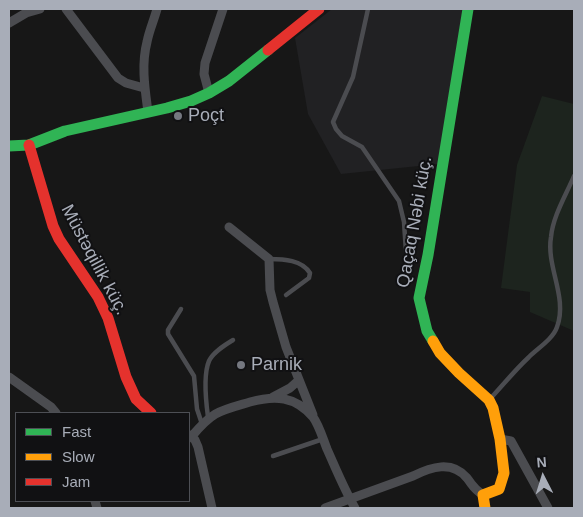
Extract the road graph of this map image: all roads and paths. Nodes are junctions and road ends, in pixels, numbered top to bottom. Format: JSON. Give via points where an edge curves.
{"nodes":[{"id":1,"x":40,"y":9,"type":"edge"},
{"id":2,"x":66,"y":9,"type":"edge"},
{"id":3,"x":157,"y":9,"type":"edge"},
{"id":4,"x":223,"y":9,"type":"edge"},
{"id":5,"x":368,"y":9,"type":"edge"},
{"id":6,"x":468,"y":9,"type":"edge"},
{"id":7,"x":317,"y":10,"type":"edge"},
{"id":8,"x":9,"y":23,"type":"edge"},
{"id":9,"x":144,"y":88,"type":"junction"},
{"id":10,"x":209,"y":93,"type":"junction"},
{"id":11,"x":148,"y":112,"type":"junction"},
{"id":12,"x":29,"y":145,"type":"junction"},
{"id":13,"x":9,"y":146,"type":"edge"},
{"id":14,"x":574,"y":176,"type":"edge"},
{"id":15,"x":229,"y":227,"type":"dead end"},
{"id":16,"x":406,"y":252,"type":"dead end"},
{"id":17,"x":269,"y":259,"type":"junction"},
{"id":18,"x":286,"y":294,"type":"dead end"},
{"id":19,"x":181,"y":309,"type":"dead end"},
{"id":20,"x":233,"y":340,"type":"dead end"},
{"id":21,"x":9,"y":377,"type":"edge"},
{"id":22,"x":299,"y":380,"type":"junction"},
{"id":23,"x":272,"y":397,"type":"junction"},
{"id":24,"x":489,"y":400,"type":"junction"},
{"id":25,"x":55,"y":412,"type":"edge"},
{"id":26,"x":150,"y":412,"type":"edge"},
{"id":27,"x":208,"y":417,"type":"junction"},
{"id":28,"x":314,"y":418,"type":"junction"},
{"id":29,"x":202,"y":424,"type":"junction"},
{"id":30,"x":190,"y":435,"type":"edge"},
{"id":31,"x":323,"y":439,"type":"junction"},
{"id":32,"x":500,"y":439,"type":"junction"},
{"id":33,"x":273,"y":456,"type":"dead end"},
{"id":34,"x":484,"y":495,"type":"junction"},
{"id":35,"x":349,"y":499,"type":"junction"},
{"id":36,"x":212,"y":508,"type":"edge"},
{"id":37,"x":324,"y":508,"type":"edge"},
{"id":38,"x":355,"y":508,"type":"edge"},
{"id":39,"x":485,"y":508,"type":"edge"},
{"id":40,"x":548,"y":508,"type":"edge"}],
"edges":[{"from":1,"to":8,"type":"street"},
{"from":2,"to":9,"type":"street","via":[[118,78]]},
{"from":3,"to":9,"type":"street","via":[[146,44]]},
{"from":4,"to":10,"type":"street","via":[[205,63]]},
{"from":5,"to":16,"type":"lane","via":[[353,77],[333,122],[342,136],[362,147],[399,201]]},
{"from":6,"to":24,"type":"street","name":"Qaçaq Nəbi küç.","via":[[420,298],[428,331],[440,353]]},
{"from":7,"to":10,"type":"street","via":[[229,81]]},
{"from":9,"to":11,"type":"street"},
{"from":10,"to":11,"type":"street"},
{"from":11,"to":12,"type":"street","via":[[84,126]]},
{"from":12,"to":13,"type":"street"},
{"from":12,"to":26,"type":"street","name":"Müstəqillik küç.","via":[[53,226],[98,297],[108,318],[126,378],[136,398]]},
{"from":14,"to":24,"type":"lane","via":[[550,236],[560,304],[557,328]]},
{"from":15,"to":17,"type":"street"},
{"from":17,"to":18,"type":"lane","via":[[295,262],[310,273]]},
{"from":17,"to":22,"type":"street","via":[[273,302]]},
{"from":19,"to":29,"type":"lane","via":[[168,334],[194,376]]},
{"from":20,"to":27,"type":"lane","via":[[209,361]]},
{"from":21,"to":25,"type":"street"},
{"from":22,"to":23,"type":"street"},
{"from":22,"to":28,"type":"street"},
{"from":23,"to":27,"type":"street"},
{"from":23,"to":28,"type":"street","via":[[301,406]]},
{"from":24,"to":32,"type":"street","name":"Qaçaq Nəbi küç."},
{"from":27,"to":29,"type":"street"},
{"from":28,"to":31,"type":"street"},
{"from":29,"to":30,"type":"street"},
{"from":30,"to":36,"type":"street","via":[[198,447]]},
{"from":31,"to":33,"type":"lane"},
{"from":31,"to":35,"type":"street"},
{"from":32,"to":34,"type":"street","name":"Qaçaq Nəbi küç.","via":[[502,482],[499,489]]},
{"from":32,"to":40,"type":"street","via":[[511,441]]},
{"from":34,"to":35,"type":"street","via":[[455,468],[440,466]]},
{"from":34,"to":39,"type":"street"},
{"from":35,"to":37,"type":"street"},
{"from":35,"to":38,"type":"street"}]}
